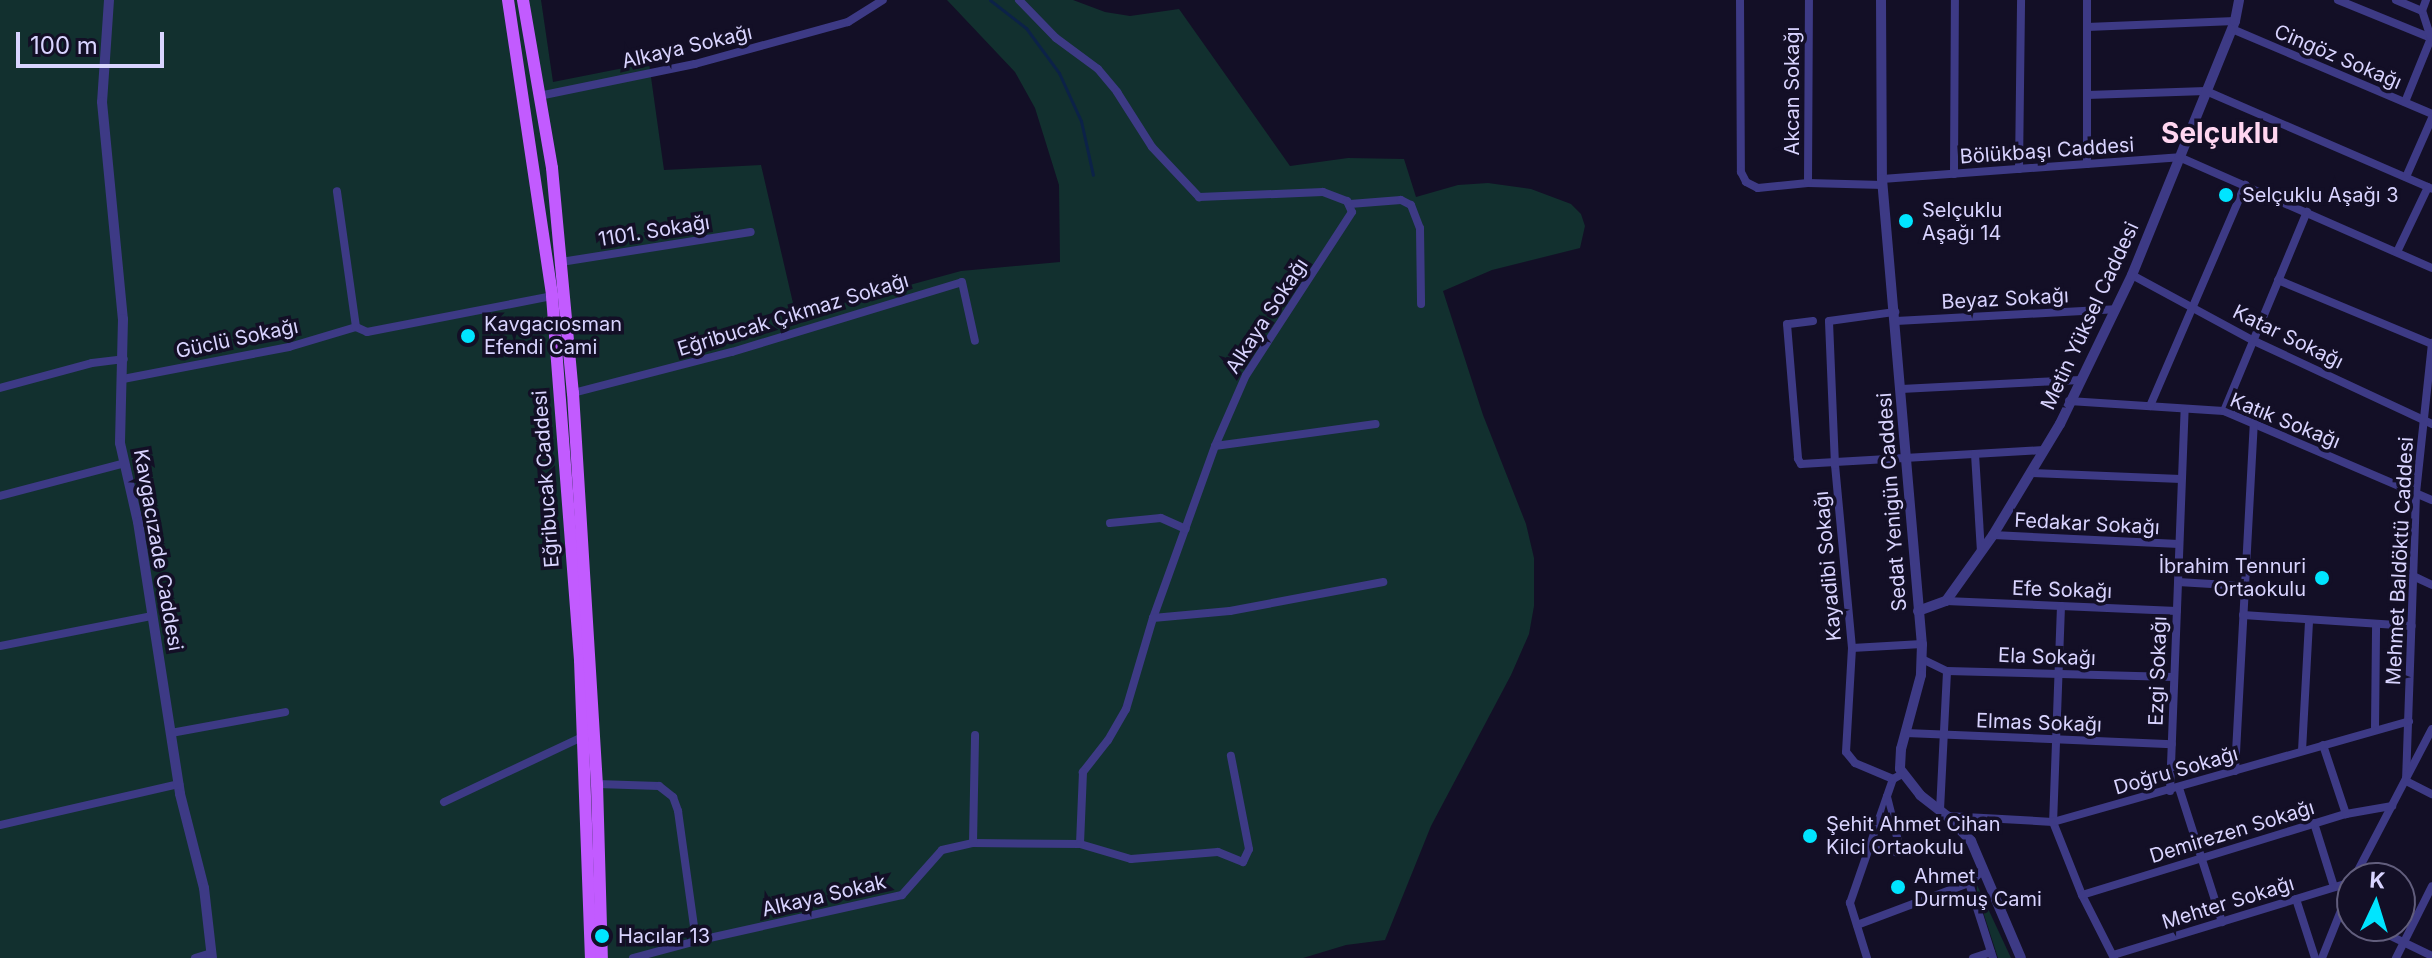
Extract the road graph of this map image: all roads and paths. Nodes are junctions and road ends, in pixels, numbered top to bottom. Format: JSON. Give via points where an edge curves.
{"nodes":[{"id":1,"x":109,"y":0,"type":"edge"},
{"id":2,"x":508,"y":0,"type":"edge"},
{"id":3,"x":523,"y":0,"type":"edge"},
{"id":4,"x":883,"y":0,"type":"edge"},
{"id":5,"x":1019,"y":0,"type":"edge"},
{"id":6,"x":1740,"y":0,"type":"edge"},
{"id":7,"x":1809,"y":0,"type":"edge"},
{"id":8,"x":1881,"y":0,"type":"edge"},
{"id":9,"x":1955,"y":0,"type":"edge"},
{"id":10,"x":2021,"y":0,"type":"edge"},
{"id":11,"x":2087,"y":0,"type":"edge"},
{"id":12,"x":2239,"y":0,"type":"edge"},
{"id":13,"x":2338,"y":0,"type":"edge"},
{"id":14,"x":2396,"y":0,"type":"edge"},
{"id":15,"x":2426,"y":0,"type":"edge"},
{"id":16,"x":2432,"y":10,"type":"edge"},
{"id":17,"x":2422,"y":11,"type":"junction"},
{"id":18,"x":2233,"y":25,"type":"junction"},
{"id":19,"x":2087,"y":27,"type":"junction"},
{"id":20,"x":2431,"y":38,"type":"edge"},
{"id":21,"x":2206,"y":91,"type":"junction"},
{"id":22,"x":2087,"y":95,"type":"junction"},
{"id":23,"x":539,"y":96,"type":"junction"},
{"id":24,"x":2405,"y":102,"type":"junction"},
{"id":25,"x":2432,"y":116,"type":"edge"},
{"id":26,"x":2179,"y":157,"type":"junction"},
{"id":27,"x":2087,"y":164,"type":"junction"},
{"id":28,"x":2019,"y":169,"type":"junction"},
{"id":29,"x":1954,"y":174,"type":"junction"},
{"id":30,"x":2406,"y":177,"type":"junction"},
{"id":31,"x":1882,"y":182,"type":"junction"},
{"id":32,"x":1808,"y":183,"type":"junction"},
{"id":33,"x":2245,"y":185,"type":"junction"},
{"id":34,"x":2430,"y":188,"type":"edge"},
{"id":35,"x":337,"y":191,"type":"dead end"},
{"id":36,"x":1350,"y":204,"type":"junction"},
{"id":37,"x":2307,"y":212,"type":"junction"},
{"id":38,"x":751,"y":232,"type":"dead end"},
{"id":39,"x":2397,"y":252,"type":"junction"},
{"id":40,"x":561,"y":262,"type":"junction"},
{"id":41,"x":2432,"y":268,"type":"edge"},
{"id":42,"x":2132,"y":275,"type":"junction"},
{"id":43,"x":2278,"y":280,"type":"junction"},
{"id":44,"x":552,"y":296,"type":"junction"},
{"id":45,"x":1421,"y":304,"type":"dead end"},
{"id":46,"x":2195,"y":306,"type":"junction"},
{"id":47,"x":2115,"y":309,"type":"junction"},
{"id":48,"x":1895,"y":316,"type":"junction"},
{"id":49,"x":1813,"y":321,"type":"dead end"},
{"id":50,"x":1829,"y":321,"type":"joint"},
{"id":51,"x":356,"y":327,"type":"junction"},
{"id":52,"x":2252,"y":340,"type":"junction"},
{"id":53,"x":975,"y":341,"type":"dead end"},
{"id":54,"x":2432,"y":344,"type":"edge"},
{"id":55,"x":2431,"y":356,"type":"edge"},
{"id":56,"x":124,"y":359,"type":"junction"},
{"id":57,"x":123,"y":379,"type":"junction"},
{"id":58,"x":2081,"y":380,"type":"junction"},
{"id":59,"x":0,"y":388,"type":"edge"},
{"id":60,"x":1901,"y":389,"type":"junction"},
{"id":61,"x":573,"y":393,"type":"junction"},
{"id":62,"x":2069,"y":401,"type":"junction"},
{"id":63,"x":2150,"y":406,"type":"junction"},
{"id":64,"x":2185,"y":409,"type":"junction"},
{"id":65,"x":2224,"y":411,"type":"junction"},
{"id":66,"x":2423,"y":419,"type":"junction"},
{"id":67,"x":1375,"y":424,"type":"dead end"},
{"id":68,"x":2254,"y":424,"type":"junction"},
{"id":69,"x":2432,"y":424,"type":"edge"},
{"id":70,"x":1215,"y":446,"type":"junction"},
{"id":71,"x":2044,"y":450,"type":"junction"},
{"id":72,"x":1975,"y":454,"type":"junction"},
{"id":73,"x":1905,"y":458,"type":"junction"},
{"id":74,"x":125,"y":463,"type":"junction"},
{"id":75,"x":1835,"y":465,"type":"junction"},
{"id":76,"x":2030,"y":473,"type":"junction"},
{"id":77,"x":2181,"y":479,"type":"junction"},
{"id":78,"x":2416,"y":493,"type":"junction"},
{"id":79,"x":0,"y":496,"type":"edge"},
{"id":80,"x":2432,"y":500,"type":"edge"},
{"id":81,"x":1110,"y":523,"type":"dead end"},
{"id":82,"x":1186,"y":529,"type":"junction"},
{"id":83,"x":1993,"y":535,"type":"junction"},
{"id":84,"x":2179,"y":544,"type":"junction"},
{"id":85,"x":1981,"y":551,"type":"junction"},
{"id":86,"x":2413,"y":576,"type":"junction"},
{"id":87,"x":1383,"y":582,"type":"dead end"},
{"id":88,"x":2178,"y":582,"type":"junction"},
{"id":89,"x":2432,"y":585,"type":"edge"},
{"id":90,"x":2245,"y":586,"type":"junction"},
{"id":91,"x":1946,"y":601,"type":"junction"},
{"id":92,"x":2061,"y":606,"type":"junction"},
{"id":93,"x":1918,"y":611,"type":"junction"},
{"id":94,"x":2177,"y":611,"type":"junction"},
{"id":95,"x":2243,"y":615,"type":"junction"},
{"id":96,"x":151,"y":616,"type":"junction"},
{"id":97,"x":1153,"y":618,"type":"junction"},
{"id":98,"x":2309,"y":620,"type":"junction"},
{"id":99,"x":2376,"y":624,"type":"junction"},
{"id":100,"x":2412,"y":626,"type":"junction"},
{"id":101,"x":1922,"y":644,"type":"junction"},
{"id":102,"x":0,"y":646,"type":"edge"},
{"id":103,"x":1852,"y":648,"type":"junction"},
{"id":104,"x":1922,"y":659,"type":"junction"},
{"id":105,"x":1947,"y":671,"type":"junction"},
{"id":106,"x":2059,"y":674,"type":"junction"},
{"id":107,"x":2174,"y":677,"type":"junction"},
{"id":108,"x":285,"y":712,"type":"dead end"},
{"id":109,"x":2409,"y":721,"type":"junction"},
{"id":110,"x":2375,"y":728,"type":"junction"},
{"id":111,"x":2432,"y":729,"type":"edge"},
{"id":112,"x":171,"y":733,"type":"junction"},
{"id":113,"x":1906,"y":733,"type":"junction"},
{"id":114,"x":975,"y":735,"type":"dead end"},
{"id":115,"x":1944,"y":735,"type":"junction"},
{"id":116,"x":584,"y":736,"type":"junction"},
{"id":117,"x":2056,"y":739,"type":"junction"},
{"id":118,"x":2172,"y":744,"type":"junction"},
{"id":119,"x":2323,"y":745,"type":"junction"},
{"id":120,"x":2302,"y":751,"type":"junction"},
{"id":121,"x":1231,"y":756,"type":"dead end"},
{"id":122,"x":2235,"y":771,"type":"junction"},
{"id":123,"x":1898,"y":777,"type":"junction"},
{"id":124,"x":2406,"y":781,"type":"junction"},
{"id":125,"x":179,"y":784,"type":"junction"},
{"id":126,"x":597,"y":784,"type":"junction"},
{"id":127,"x":2175,"y":790,"type":"junction"},
{"id":128,"x":2432,"y":794,"type":"edge"},
{"id":129,"x":1887,"y":797,"type":"junction"},
{"id":130,"x":444,"y":802,"type":"dead end"},
{"id":131,"x":2392,"y":806,"type":"junction"},
{"id":132,"x":1944,"y":813,"type":"junction"},
{"id":133,"x":2346,"y":814,"type":"junction"},
{"id":134,"x":2053,"y":822,"type":"junction"},
{"id":135,"x":2314,"y":823,"type":"junction"},
{"id":136,"x":0,"y":825,"type":"edge"},
{"id":137,"x":973,"y":843,"type":"junction"},
{"id":138,"x":1080,"y":844,"type":"junction"},
{"id":139,"x":1869,"y":849,"type":"junction"},
{"id":140,"x":2200,"y":859,"type":"junction"},
{"id":141,"x":2363,"y":862,"type":"edge"},
{"id":142,"x":1983,"y":870,"type":"junction"},
{"id":143,"x":1969,"y":883,"type":"junction"},
{"id":144,"x":2432,"y":886,"type":"edge"},
{"id":145,"x":2334,"y":887,"type":"joint"},
{"id":146,"x":2082,"y":895,"type":"junction"},
{"id":147,"x":2296,"y":899,"type":"junction"},
{"id":148,"x":2416,"y":918,"type":"edge"},
{"id":149,"x":2222,"y":922,"type":"junction"},
{"id":150,"x":2336,"y":924,"type":"edge"},
{"id":151,"x":1857,"y":925,"type":"junction"},
{"id":152,"x":696,"y":941,"type":"junction"},
{"id":153,"x":2404,"y":942,"type":"joint"},
{"id":154,"x":1992,"y":955,"type":"edge"},
{"id":155,"x":211,"y":956,"type":"edge"},
{"id":156,"x":2432,"y":956,"type":"edge"},
{"id":157,"x":2113,"y":957,"type":"edge"},
{"id":158,"x":195,"y":958,"type":"edge"},
{"id":159,"x":591,"y":958,"type":"edge"},
{"id":160,"x":602,"y":958,"type":"edge"},
{"id":161,"x":633,"y":958,"type":"edge"},
{"id":162,"x":1867,"y":958,"type":"edge"},
{"id":163,"x":1973,"y":958,"type":"edge"},
{"id":164,"x":2021,"y":958,"type":"edge"},
{"id":165,"x":2315,"y":958,"type":"edge"},
{"id":166,"x":2322,"y":958,"type":"edge"},
{"id":167,"x":2396,"y":958,"type":"edge"}],
"edges":[{"from":1,"to":56,"type":"street","name":"Kavgacızade Caddesi","via":[[102,102]]},
{"from":2,"to":44,"type":"main road","name":"Eğribucak Caddesi"},
{"from":3,"to":23,"type":"main road","name":"Eğribucak Caddesi"},
{"from":4,"to":23,"type":"street","name":"Alkaya Sokağı","via":[[848,22],[695,64]]},
{"from":5,"to":36,"type":"street","via":[[1056,38],[1098,69],[1152,147],[1199,197],[1323,192]]},
{"from":6,"to":32,"type":"street","name":"Bölükbaşı Caddesi","via":[[1743,177],[1758,188]]},
{"from":7,"to":32,"type":"street","name":"Akcan Sokağı"},
{"from":8,"to":31,"type":"street","name":"Sedat Yenigün Caddesi"},
{"from":9,"to":29,"type":"street"},
{"from":10,"to":28,"type":"street"},
{"from":11,"to":19,"type":"street"},
{"from":12,"to":18,"type":"street","name":"Metin Yüksel Caddesi"},
{"from":13,"to":20,"type":"street"},
{"from":14,"to":17,"type":"street"},
{"from":15,"to":17,"type":"street"},
{"from":16,"to":17,"type":"street"},
{"from":17,"to":20,"type":"street"},
{"from":18,"to":19,"type":"street"},
{"from":18,"to":21,"type":"street","name":"Metin Yüksel Caddesi"},
{"from":18,"to":24,"type":"street","name":"Cingöz Sokağı"},
{"from":19,"to":22,"type":"street"},
{"from":20,"to":24,"type":"street"},
{"from":21,"to":22,"type":"street"},
{"from":21,"to":26,"type":"street","name":"Metin Yüksel Caddesi"},
{"from":21,"to":30,"type":"street"},
{"from":22,"to":27,"type":"street"},
{"from":23,"to":40,"type":"main road","name":"Eğribucak Caddesi"},
{"from":24,"to":25,"type":"street","name":"Cingöz Sokağı"},
{"from":25,"to":30,"type":"street"},
{"from":26,"to":27,"type":"street","name":"Bölükbaşı Caddesi"},
{"from":26,"to":33,"type":"street","name":"Bölükbaşı Caddesi"},
{"from":26,"to":42,"type":"street","name":"Metin Yüksel Caddesi"},
{"from":27,"to":28,"type":"street","name":"Bölükbaşı Caddesi"},
{"from":28,"to":29,"type":"street","name":"Bölükbaşı Caddesi"},
{"from":29,"to":31,"type":"street","name":"Bölükbaşı Caddesi"},
{"from":30,"to":34,"type":"street"},
{"from":31,"to":32,"type":"street","name":"Bölükbaşı Caddesi"},
{"from":31,"to":48,"type":"street","name":"Sedat Yenigün Caddesi"},
{"from":33,"to":37,"type":"street","name":"Bölükbaşı Caddesi"},
{"from":33,"to":46,"type":"street"},
{"from":34,"to":39,"type":"street"},
{"from":35,"to":51,"type":"street"},
{"from":36,"to":45,"type":"street","via":[[1401,200],[1411,205],[1420,228]]},
{"from":36,"to":70,"type":"street","name":"Alkaya Sokağı","via":[[1349,220],[1246,375]]},
{"from":37,"to":39,"type":"street","name":"Bölükbaşı Caddesi"},
{"from":37,"to":43,"type":"street"},
{"from":38,"to":40,"type":"street","name":"1101. Sokağı"},
{"from":39,"to":41,"type":"street","name":"Bölükbaşı Caddesi"},
{"from":40,"to":61,"type":"main road","name":"Eğribucak Caddesi"},
{"from":42,"to":46,"type":"street","name":"Katar Sokağı"},
{"from":42,"to":47,"type":"street","name":"Metin Yüksel Caddesi"},
{"from":43,"to":52,"type":"street"},
{"from":43,"to":54,"type":"street"},
{"from":44,"to":51,"type":"street","name":"Güclü Sokağı","via":[[367,332]]},
{"from":44,"to":116,"type":"main road","name":"Eğribucak Caddesi"},
{"from":46,"to":52,"type":"street","name":"Katar Sokağı"},
{"from":46,"to":63,"type":"street"},
{"from":47,"to":48,"type":"street","name":"Beyaz Sokağı"},
{"from":47,"to":58,"type":"street","name":"Metin Yüksel Caddesi"},
{"from":48,"to":50,"type":"street","name":"Beyaz Sokağı"},
{"from":48,"to":60,"type":"street","name":"Sedat Yenigün Caddesi"},
{"from":49,"to":75,"type":"street","via":[[1787,324],[1798,459],[1803,465]]},
{"from":50,"to":75,"type":"street","name":"Kayadibi Sokağı"},
{"from":51,"to":57,"type":"street","name":"Güclü Sokağı","via":[[289,347]]},
{"from":52,"to":65,"type":"street"},
{"from":52,"to":66,"type":"street","name":"Katar Sokağı"},
{"from":53,"to":61,"type":"street","name":"Eğribucak Çıkmaz Sokağı","via":[[962,282],[732,352]]},
{"from":54,"to":55,"type":"street","name":"Mehmet Baldöktü Caddesi"},
{"from":55,"to":66,"type":"street","name":"Mehmet Baldöktü Caddesi"},
{"from":56,"to":57,"type":"street","name":"Kavgacızade Caddesi"},
{"from":56,"to":59,"type":"street"},
{"from":57,"to":74,"type":"street","name":"Kavgacızade Caddesi","via":[[120,443]]},
{"from":58,"to":60,"type":"street"},
{"from":58,"to":62,"type":"street","name":"Metin Yüksel Caddesi"},
{"from":60,"to":73,"type":"street","name":"Sedat Yenigün Caddesi"},
{"from":61,"to":126,"type":"main road","name":"Eğribucak Caddesi"},
{"from":62,"to":63,"type":"street","name":"Katık Sokağı"},
{"from":62,"to":71,"type":"street","name":"Metin Yüksel Caddesi"},
{"from":63,"to":64,"type":"street","name":"Katık Sokağı"},
{"from":64,"to":65,"type":"street","name":"Katık Sokağı"},
{"from":64,"to":77,"type":"street","name":"Ezgi Sokağı"},
{"from":65,"to":68,"type":"street","name":"Katık Sokağı"},
{"from":66,"to":69,"type":"street","name":"Katar Sokağı"},
{"from":66,"to":78,"type":"street","name":"Mehmet Baldöktü Caddesi"},
{"from":67,"to":70,"type":"street"},
{"from":68,"to":78,"type":"street","name":"Katık Sokağı"},
{"from":68,"to":90,"type":"street"},
{"from":70,"to":82,"type":"street","name":"Alkaya Sokağı"},
{"from":71,"to":72,"type":"street"},
{"from":71,"to":76,"type":"street","name":"Metin Yüksel Caddesi"},
{"from":72,"to":73,"type":"street"},
{"from":72,"to":85,"type":"street"},
{"from":73,"to":75,"type":"street"},
{"from":73,"to":93,"type":"street","name":"Sedat Yenigün Caddesi"},
{"from":74,"to":79,"type":"street"},
{"from":74,"to":96,"type":"street","name":"Kavgacızade Caddesi"},
{"from":75,"to":103,"type":"street","name":"Kayadibi Sokağı"},
{"from":76,"to":77,"type":"street"},
{"from":76,"to":83,"type":"street","name":"Metin Yüksel Caddesi"},
{"from":77,"to":84,"type":"street","name":"Ezgi Sokağı"},
{"from":78,"to":80,"type":"street","name":"Katık Sokağı"},
{"from":78,"to":86,"type":"street","name":"Mehmet Baldöktü Caddesi"},
{"from":81,"to":82,"type":"street","via":[[1161,518]]},
{"from":82,"to":97,"type":"street","name":"Alkaya Sokağı"},
{"from":83,"to":84,"type":"street","name":"Fedakar Sokağı"},
{"from":83,"to":85,"type":"street","name":"Metin Yüksel Caddesi"},
{"from":84,"to":88,"type":"street","name":"Ezgi Sokağı"},
{"from":85,"to":91,"type":"street","name":"Metin Yüksel Caddesi"},
{"from":86,"to":89,"type":"street"},
{"from":86,"to":100,"type":"street","name":"Mehmet Baldöktü Caddesi"},
{"from":87,"to":97,"type":"street","via":[[1230,611]]},
{"from":88,"to":90,"type":"street"},
{"from":88,"to":94,"type":"street","name":"Ezgi Sokağı"},
{"from":90,"to":95,"type":"street"},
{"from":91,"to":92,"type":"street","name":"Efe Sokağı"},
{"from":91,"to":93,"type":"street"},
{"from":92,"to":94,"type":"street","name":"Efe Sokağı"},
{"from":92,"to":106,"type":"street"},
{"from":93,"to":101,"type":"street","name":"Sedat Yenigün Caddesi"},
{"from":94,"to":107,"type":"street","name":"Ezgi Sokağı"},
{"from":95,"to":98,"type":"street"},
{"from":95,"to":122,"type":"street"},
{"from":96,"to":102,"type":"street"},
{"from":96,"to":112,"type":"street","name":"Kavgacızade Caddesi"},
{"from":97,"to":138,"type":"street","name":"Alkaya Sokağı","via":[[1126,709],[1083,772]]},
{"from":98,"to":99,"type":"street"},
{"from":98,"to":120,"type":"street"},
{"from":99,"to":100,"type":"street"},
{"from":99,"to":110,"type":"street"},
{"from":100,"to":109,"type":"street","name":"Mehmet Baldöktü Caddesi"},
{"from":101,"to":103,"type":"street"},
{"from":101,"to":104,"type":"street","name":"Sedat Yenigün Caddesi"},
{"from":103,"to":123,"type":"street","name":"Kayadibi Sokağı","via":[[1846,752],[1855,763]]},
{"from":104,"to":105,"type":"street","name":"Ela Sokağı"},
{"from":104,"to":113,"type":"street","name":"Sedat Yenigün Caddesi"},
{"from":105,"to":106,"type":"street","name":"Ela Sokağı"},
{"from":105,"to":115,"type":"street"},
{"from":106,"to":107,"type":"street","name":"Ela Sokağı"},
{"from":106,"to":117,"type":"street"},
{"from":107,"to":118,"type":"street","name":"Ezgi Sokağı"},
{"from":108,"to":112,"type":"street"},
{"from":109,"to":110,"type":"street","name":"Doğru Sokağı"},
{"from":109,"to":124,"type":"street","name":"Mehmet Baldöktü Caddesi"},
{"from":110,"to":119,"type":"street","name":"Doğru Sokağı"},
{"from":111,"to":124,"type":"street"},
{"from":112,"to":125,"type":"street","name":"Kavgacızade Caddesi"},
{"from":113,"to":115,"type":"street","name":"Elmas Sokağı"},
{"from":113,"to":123,"type":"street","name":"Sedat Yenigün Caddesi"},
{"from":114,"to":137,"type":"street"},
{"from":115,"to":117,"type":"street","name":"Elmas Sokağı"},
{"from":115,"to":132,"type":"street"},
{"from":116,"to":130,"type":"street"},
{"from":116,"to":159,"type":"main road","name":"Eğribucak Caddesi"},
{"from":117,"to":118,"type":"street","name":"Elmas Sokağı"},
{"from":117,"to":134,"type":"street"},
{"from":118,"to":127,"type":"street","name":"Ezgi Sokağı"},
{"from":119,"to":120,"type":"street","name":"Doğru Sokağı"},
{"from":119,"to":133,"type":"street"},
{"from":120,"to":122,"type":"street","name":"Doğru Sokağı"},
{"from":121,"to":138,"type":"street","name":"Alkaya Sokak","via":[[1249,849],[1245,861],[1209,852],[1131,859]]},
{"from":122,"to":127,"type":"street","name":"Doğru Sokağı"},
{"from":123,"to":129,"type":"street"},
{"from":123,"to":132,"type":"street"},
{"from":124,"to":128,"type":"street"},
{"from":124,"to":131,"type":"street"},
{"from":125,"to":136,"type":"street"},
{"from":125,"to":155,"type":"street","name":"Kavgacızade Caddesi","via":[[204,888]]},
{"from":126,"to":152,"type":"street","via":[[659,786],[673,797]]},
{"from":126,"to":160,"type":"main road","name":"Eğribucak Caddesi"},
{"from":127,"to":134,"type":"street","name":"Doğru Sokağı"},
{"from":127,"to":140,"type":"street","name":"Ezgi Sokağı"},
{"from":129,"to":139,"type":"street"},
{"from":129,"to":139,"type":"street","via":[[1901,853]]},
{"from":131,"to":133,"type":"street","name":"Demirezen Sokağı"},
{"from":131,"to":141,"type":"street"},
{"from":132,"to":134,"type":"street","name":"Doğru Sokağı"},
{"from":132,"to":142,"type":"street","via":[[1971,841]]},
{"from":133,"to":135,"type":"street","name":"Demirezen Sokağı"},
{"from":134,"to":146,"type":"street"},
{"from":135,"to":140,"type":"street","name":"Demirezen Sokağı"},
{"from":135,"to":145,"type":"street"},
{"from":137,"to":138,"type":"street","name":"Alkaya Sokak"},
{"from":137,"to":152,"type":"street","name":"Alkaya Sokak","via":[[942,850],[902,895]]},
{"from":139,"to":151,"type":"street","via":[[1850,903]]},
{"from":140,"to":146,"type":"street","name":"Demirezen Sokağı"},
{"from":140,"to":149,"type":"street","name":"Ezgi Sokağı"},
{"from":142,"to":143,"type":"street"},
{"from":142,"to":164,"type":"street"},
{"from":143,"to":151,"type":"street"},
{"from":143,"to":154,"type":"street"},
{"from":144,"to":148,"type":"street"},
{"from":145,"to":147,"type":"street","name":"Mehter Sokağı"},
{"from":146,"to":157,"type":"street"},
{"from":147,"to":149,"type":"street","name":"Mehter Sokağı"},
{"from":147,"to":165,"type":"street"},
{"from":149,"to":157,"type":"street","name":"Mehter Sokağı"},
{"from":150,"to":166,"type":"street"},
{"from":151,"to":162,"type":"street"},
{"from":152,"to":161,"type":"street","name":"Alkaya Sokak"},
{"from":153,"to":156,"type":"street"},
{"from":153,"to":167,"type":"street"},
{"from":154,"to":163,"type":"street"},
{"from":155,"to":158,"type":"street"}]}
